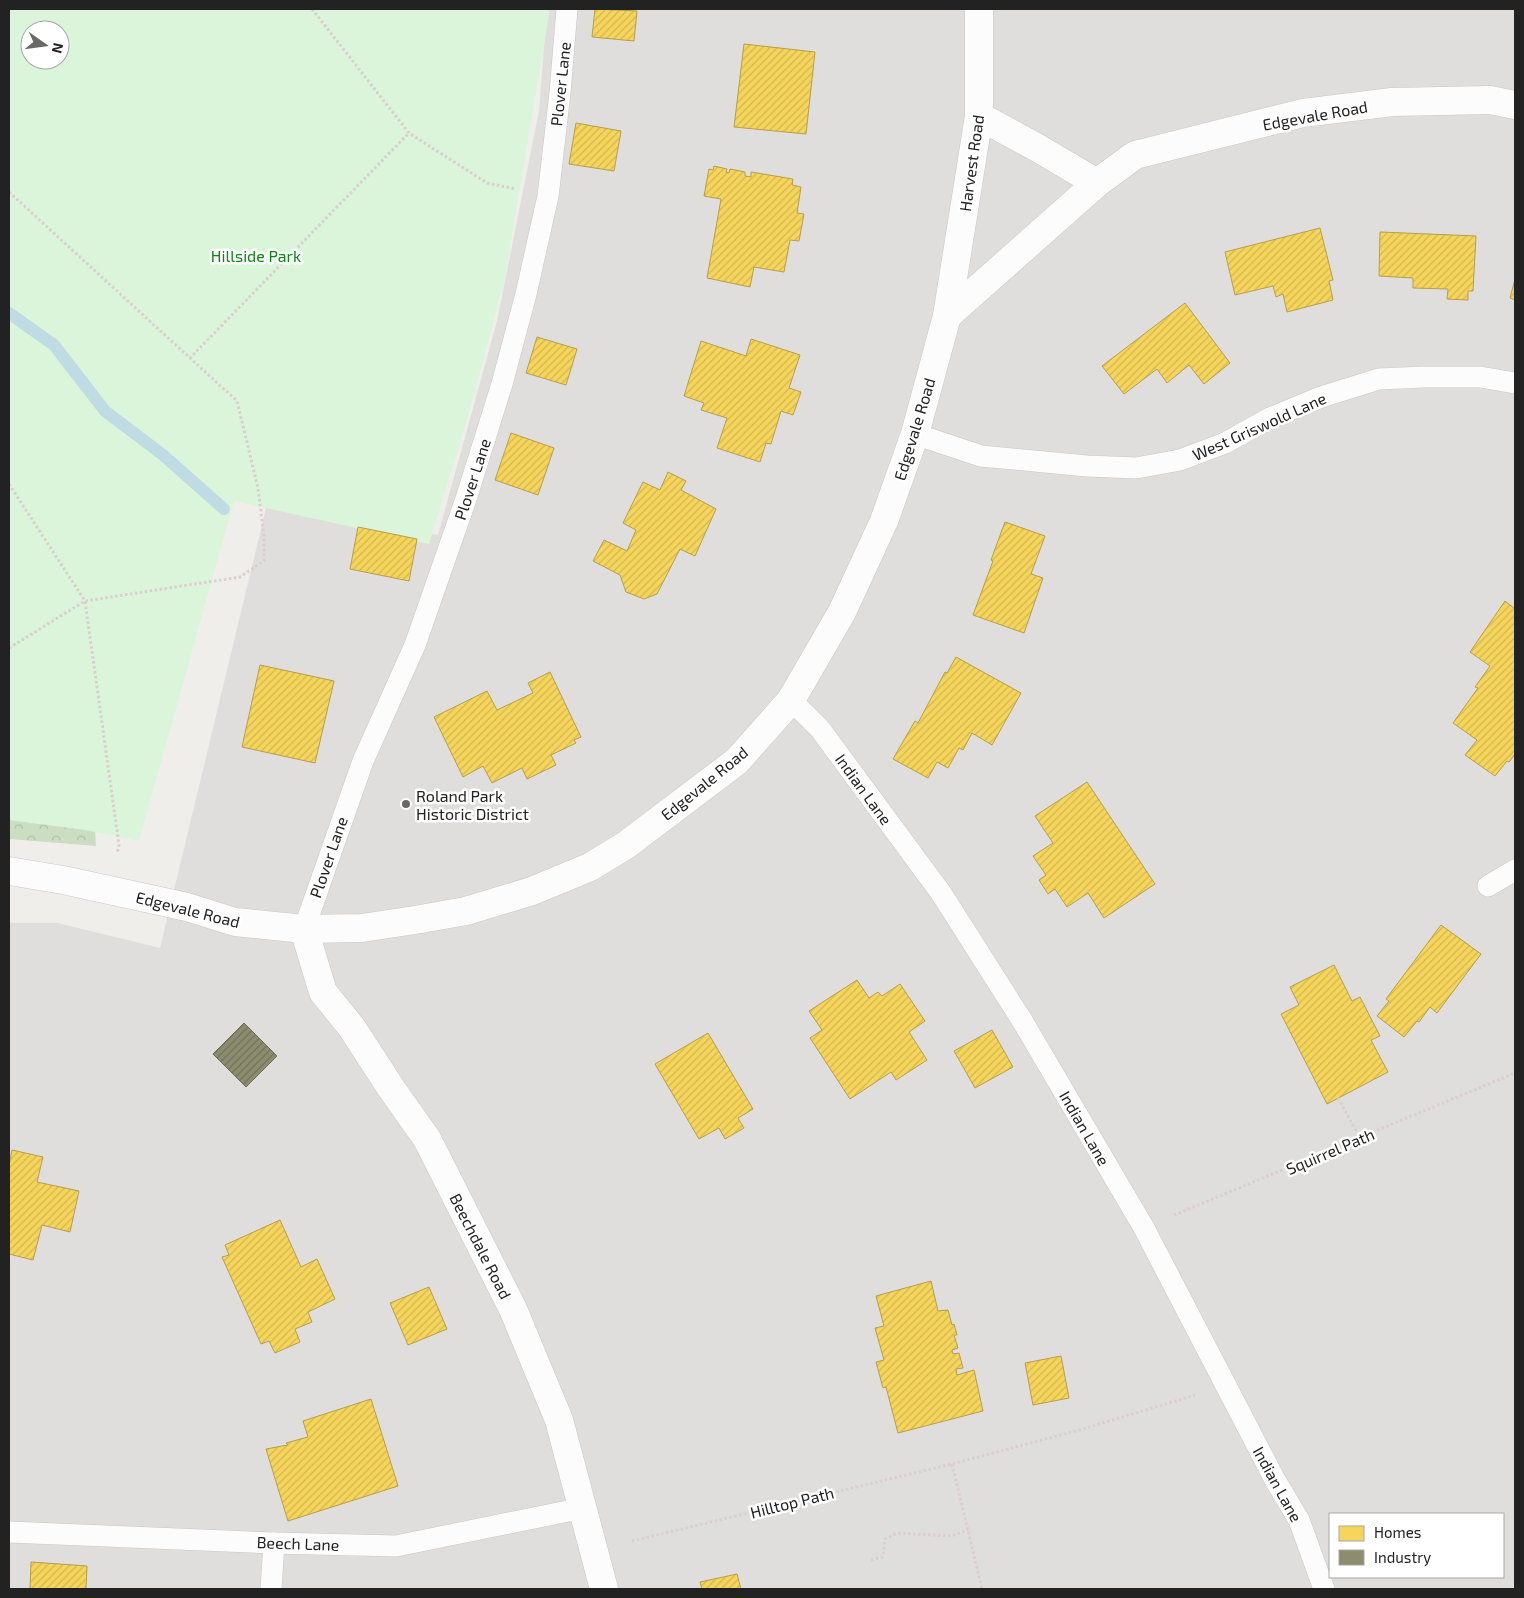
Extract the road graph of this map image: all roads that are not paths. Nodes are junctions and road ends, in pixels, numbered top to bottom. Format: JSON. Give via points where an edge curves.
{"nodes":[{"id":1,"x":567,"y":9,"type":"edge"},
{"id":2,"x":980,"y":9,"type":"edge"},
{"id":3,"x":1515,"y":104,"type":"edge"},
{"id":4,"x":979,"y":116,"type":"junction"},
{"id":5,"x":1097,"y":183,"type":"junction"},
{"id":6,"x":947,"y":316,"type":"junction"},
{"id":7,"x":1515,"y":384,"type":"edge"},
{"id":8,"x":915,"y":434,"type":"junction"},
{"id":9,"x":791,"y":700,"type":"junction"},
{"id":10,"x":1515,"y":870,"type":"edge"},
{"id":11,"x":9,"y":871,"type":"edge"},
{"id":12,"x":1488,"y":886,"type":"dead end"},
{"id":13,"x":304,"y":929,"type":"junction"},
{"id":14,"x":583,"y":1508,"type":"junction"},
{"id":15,"x":9,"y":1532,"type":"edge"},
{"id":16,"x":274,"y":1543,"type":"junction"},
{"id":17,"x":271,"y":1589,"type":"edge"},
{"id":18,"x":604,"y":1589,"type":"edge"},
{"id":19,"x":1324,"y":1589,"type":"edge"}],
"edges":[{"from":1,"to":13,"type":"lane","name":"Plover Lane","via":[[548,196],[502,384],[415,645],[363,761]]},
{"from":2,"to":4,"type":"street","name":"Harvest Road"},
{"from":3,"to":5,"type":"street","name":"Edgevale Road","via":[[1490,100],[1392,102],[1303,113],[1135,155]]},
{"from":4,"to":5,"type":"street"},
{"from":4,"to":6,"type":"street","name":"Harvest Road"},
{"from":5,"to":6,"type":"street","name":"Edgevale Road"},
{"from":6,"to":8,"type":"street","name":"Edgevale Road"},
{"from":7,"to":8,"type":"lane","name":"West Griswold Lane","via":[[1480,378],[1379,379],[1270,418],[1225,443],[1180,460],[1136,468],[981,456]]},
{"from":8,"to":9,"type":"street","name":"Edgevale Road","via":[[884,521],[842,612]]},
{"from":9,"to":13,"type":"street","name":"Edgevale Road","via":[[737,761],[632,840],[590,867],[532,891],[466,911],[362,928]]},
{"from":9,"to":19,"type":"lane","name":"Indian Lane","via":[[820,729],[941,893],[1023,1022],[1144,1228],[1274,1480],[1299,1520]]},
{"from":10,"to":12,"type":"lane"},
{"from":11,"to":13,"type":"street","name":"Edgevale Road","via":[[187,907],[235,922]]},
{"from":13,"to":14,"type":"street","name":"Beechdale Road","via":[[323,992],[352,1028],[427,1139],[513,1309],[559,1420]]},
{"from":14,"to":16,"type":"lane","name":"Beech Lane","via":[[396,1546]]},
{"from":14,"to":18,"type":"street","name":"Beechdale Road"},
{"from":15,"to":16,"type":"lane","name":"Beech Lane"},
{"from":16,"to":17,"type":"lane"}]}
